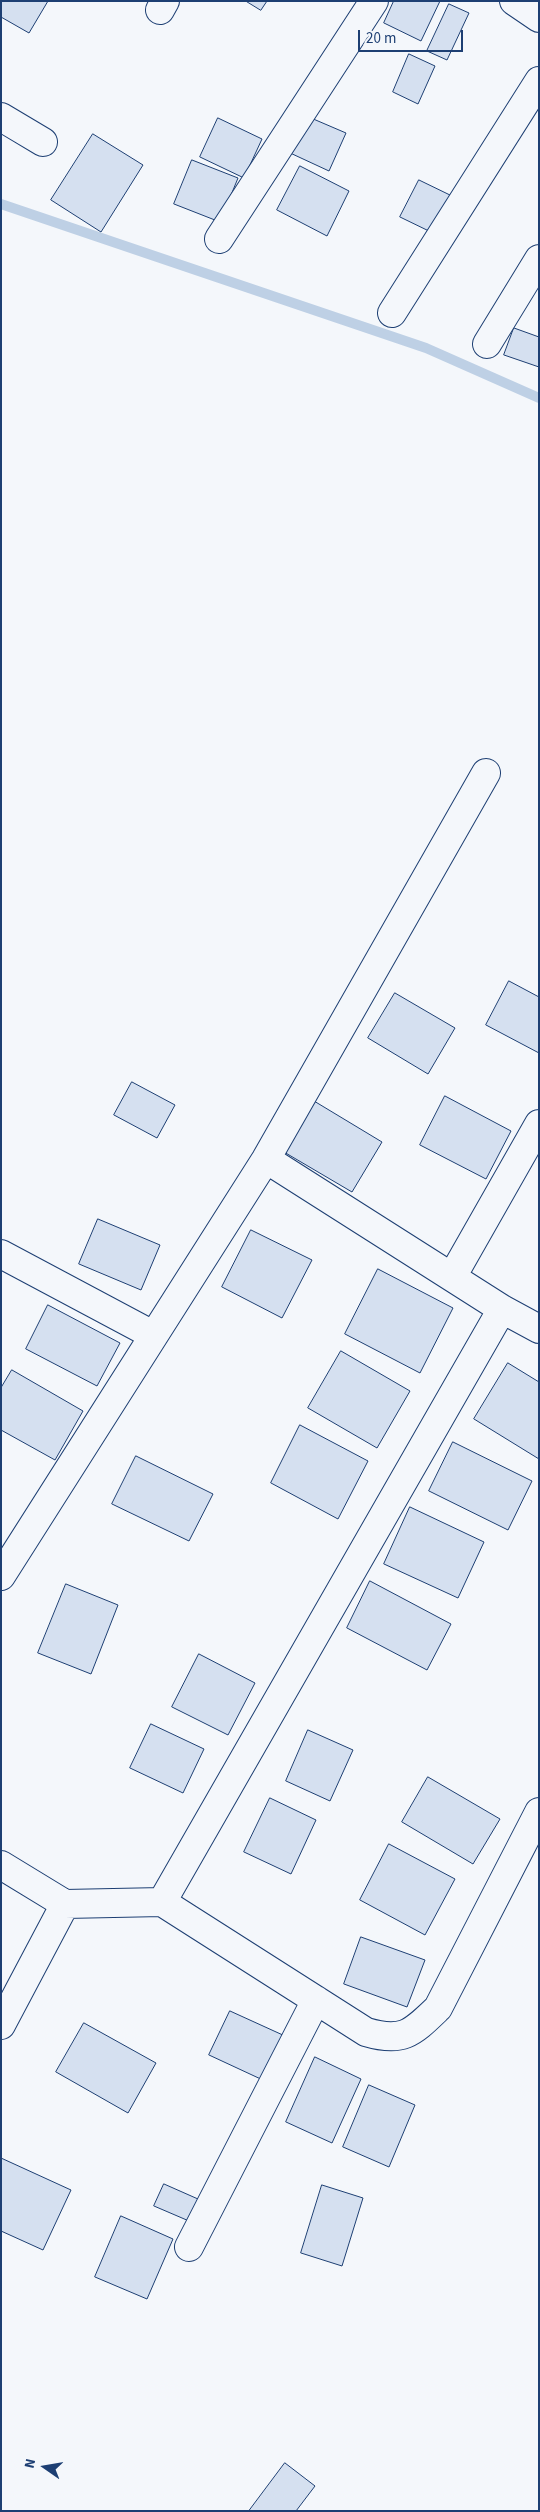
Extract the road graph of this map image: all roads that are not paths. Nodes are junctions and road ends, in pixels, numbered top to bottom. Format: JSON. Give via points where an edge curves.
{"nodes":[{"id":1,"x":374,"y":1,"type":"edge"},
{"id":2,"x":514,"y":1,"type":"edge"},
{"id":3,"x":539,"y":18,"type":"edge"},
{"id":4,"x":539,"y":81,"type":"edge"},
{"id":5,"x":1,"y":117,"type":"edge"},
{"id":6,"x":43,"y":142,"type":"dead end"},
{"id":7,"x":219,"y":239,"type":"dead end"},
{"id":8,"x":539,"y":259,"type":"edge"},
{"id":9,"x":392,"y":313,"type":"dead end"},
{"id":10,"x":487,"y":344,"type":"dead end"},
{"id":11,"x":486,"y":773,"type":"dead end"},
{"id":12,"x":539,"y":1124,"type":"edge"},
{"id":13,"x":266,"y":1159,"type":"junction"},
{"id":14,"x":1,"y":1254,"type":"edge"},
{"id":15,"x":452,"y":1277,"type":"junction"},
{"id":16,"x":502,"y":1308,"type":"junction"},
{"id":17,"x":539,"y":1329,"type":"edge"},
{"id":18,"x":153,"y":1335,"type":"junction"},
{"id":19,"x":1,"y":1576,"type":"edge"},
{"id":20,"x":539,"y":1812,"type":"edge"},
{"id":21,"x":1,"y":1865,"type":"edge"},
{"id":22,"x":162,"y":1902,"type":"junction"},
{"id":23,"x":65,"y":1904,"type":"junction"},
{"id":24,"x":316,"y":2000,"type":"junction"},
{"id":25,"x":1,"y":2025,"type":"edge"},
{"id":26,"x":188,"y":2247,"type":"dead end"}],
"edges":[{"from":1,"to":7,"type":"street"},
{"from":2,"to":3,"type":"street"},
{"from":4,"to":9,"type":"street"},
{"from":5,"to":6,"type":"street"},
{"from":8,"to":10,"type":"street"},
{"from":11,"to":13,"type":"street"},
{"from":12,"to":15,"type":"street"},
{"from":13,"to":15,"type":"street"},
{"from":13,"to":18,"type":"street"},
{"from":14,"to":18,"type":"street"},
{"from":15,"to":16,"type":"street"},
{"from":16,"to":17,"type":"street"},
{"from":16,"to":22,"type":"street"},
{"from":18,"to":19,"type":"street"},
{"from":20,"to":24,"type":"street","via":[[438,2008],[414,2031],[387,2038],[366,2032]]},
{"from":21,"to":23,"type":"street"},
{"from":22,"to":23,"type":"street"},
{"from":22,"to":24,"type":"street"},
{"from":23,"to":25,"type":"street"},
{"from":24,"to":26,"type":"street"}]}
